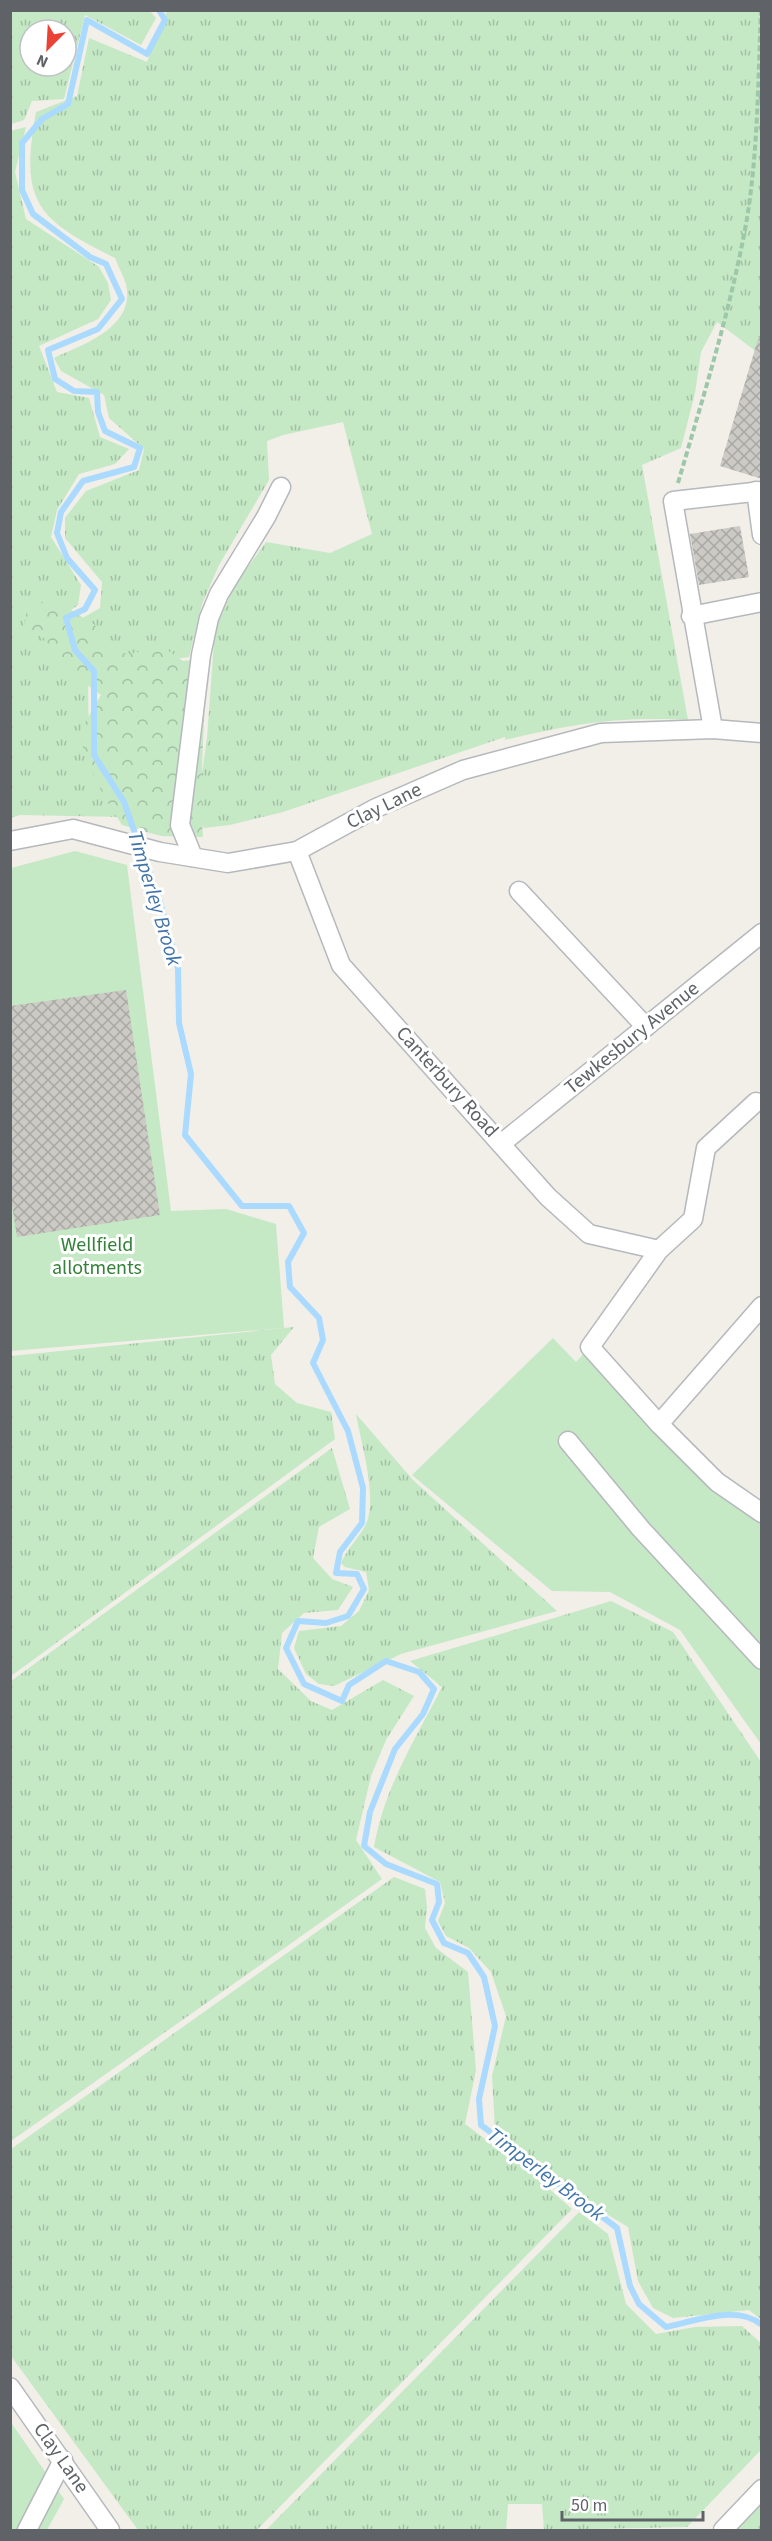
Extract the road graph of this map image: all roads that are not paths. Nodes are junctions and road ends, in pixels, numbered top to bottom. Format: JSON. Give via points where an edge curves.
{"nodes":[{"id":1,"x":281,"y":487,"type":"dead end"},
{"id":2,"x":759,"y":491,"type":"edge"},
{"id":3,"x":762,"y":535,"type":"edge"},
{"id":4,"x":762,"y":602,"type":"edge"},
{"id":5,"x":691,"y":616,"type":"junction"},
{"id":6,"x":712,"y":729,"type":"junction"},
{"id":7,"x":762,"y":733,"type":"edge"},
{"id":8,"x":10,"y":841,"type":"edge"},
{"id":9,"x":297,"y":851,"type":"junction"},
{"id":10,"x":193,"y":857,"type":"junction"},
{"id":11,"x":519,"y":891,"type":"dead end"},
{"id":12,"x":762,"y":933,"type":"edge"},
{"id":13,"x":646,"y":1027,"type":"junction"},
{"id":14,"x":756,"y":1102,"type":"dead end"},
{"id":15,"x":502,"y":1143,"type":"junction"},
{"id":16,"x":659,"y":1250,"type":"junction"},
{"id":17,"x":762,"y":1306,"type":"edge"},
{"id":18,"x":659,"y":1424,"type":"junction"},
{"id":19,"x":568,"y":1441,"type":"dead end"},
{"id":20,"x":762,"y":1513,"type":"edge"},
{"id":21,"x":762,"y":1660,"type":"edge"},
{"id":22,"x":10,"y":2387,"type":"edge"},
{"id":23,"x":63,"y":2460,"type":"junction"},
{"id":24,"x":762,"y":2489,"type":"edge"},
{"id":25,"x":27,"y":2530,"type":"edge"},
{"id":26,"x":110,"y":2530,"type":"edge"},
{"id":27,"x":723,"y":2530,"type":"edge"}],
"edges":[{"from":1,"to":10,"type":"street","via":[[219,594],[207,627],[180,825]]},
{"from":2,"to":3,"type":"street"},
{"from":2,"to":5,"type":"street","via":[[673,501]]},
{"from":4,"to":5,"type":"street"},
{"from":5,"to":6,"type":"street"},
{"from":6,"to":7,"type":"street","name":"Clay Lane"},
{"from":6,"to":9,"type":"street","name":"Clay Lane","via":[[601,733],[463,770],[376,808]]},
{"from":8,"to":10,"type":"street","name":"Clay Lane","via":[[73,829]]},
{"from":9,"to":10,"type":"street","name":"Clay Lane","via":[[228,863]]},
{"from":9,"to":15,"type":"street","name":"Canterbury Road","via":[[341,965]]},
{"from":11,"to":13,"type":"street"},
{"from":12,"to":13,"type":"street","name":"Tewkesbury Avenue"},
{"from":13,"to":15,"type":"street","name":"Tewkesbury Avenue"},
{"from":14,"to":16,"type":"street","via":[[706,1148],[693,1219]]},
{"from":15,"to":16,"type":"street","name":"Canterbury Road","via":[[548,1197],[589,1234]]},
{"from":16,"to":18,"type":"street","via":[[590,1347]]},
{"from":17,"to":18,"type":"street"},
{"from":18,"to":20,"type":"street","via":[[717,1482]]},
{"from":19,"to":21,"type":"street","via":[[641,1529]]},
{"from":22,"to":23,"type":"street","name":"Clay Lane"},
{"from":23,"to":25,"type":"street"},
{"from":23,"to":26,"type":"street","name":"Clay Lane"},
{"from":24,"to":27,"type":"street"}]}
